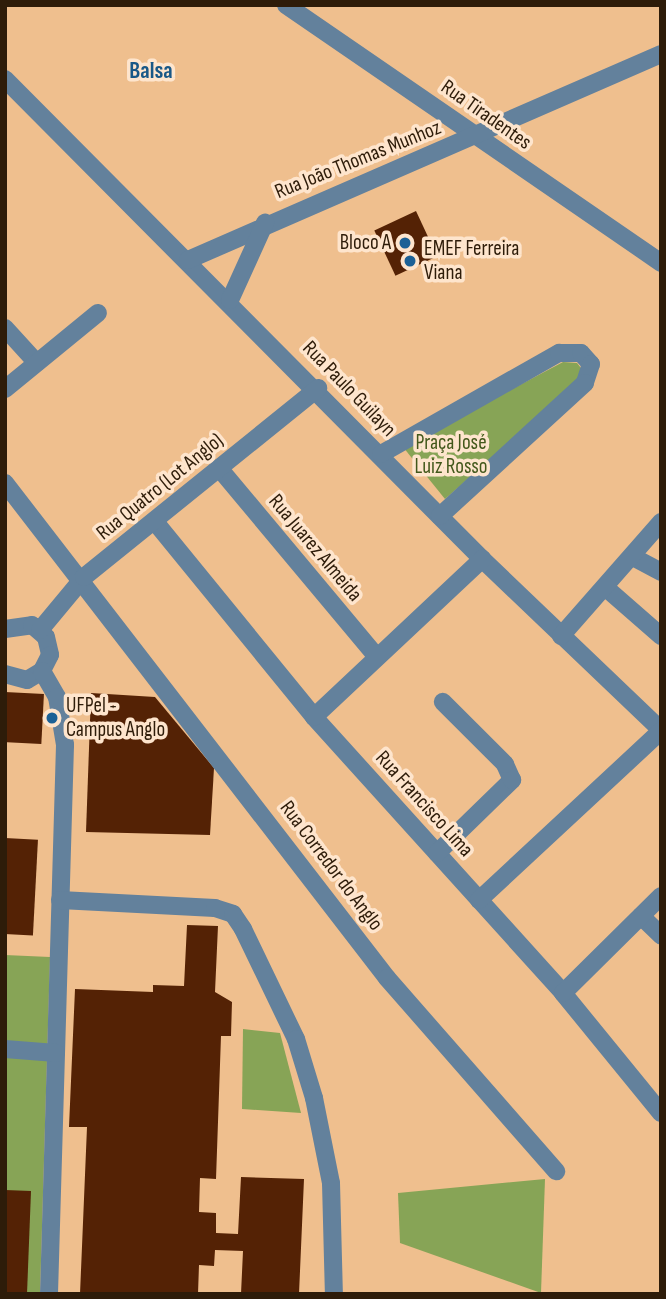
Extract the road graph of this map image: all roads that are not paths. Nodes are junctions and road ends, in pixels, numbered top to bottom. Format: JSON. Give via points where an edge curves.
{"nodes":[{"id":1,"x":286,"y":5,"type":"edge"},
{"id":2,"x":661,"y":54,"type":"edge"},
{"id":3,"x":5,"y":79,"type":"edge"},
{"id":4,"x":477,"y":136,"type":"junction"},
{"id":5,"x":265,"y":223,"type":"junction"},
{"id":6,"x":188,"y":260,"type":"junction"},
{"id":7,"x":661,"y":262,"type":"edge"},
{"id":8,"x":230,"y":300,"type":"junction"},
{"id":9,"x":98,"y":313,"type":"dead end"},
{"id":10,"x":5,"y":328,"type":"edge"},
{"id":11,"x":37,"y":363,"type":"junction"},
{"id":12,"x":318,"y":388,"type":"junction"},
{"id":13,"x":5,"y":389,"type":"edge"},
{"id":14,"x":381,"y":454,"type":"junction"},
{"id":15,"x":219,"y":468,"type":"junction"},
{"id":16,"x":5,"y":483,"type":"edge"},
{"id":17,"x":440,"y":516,"type":"junction"},
{"id":18,"x":661,"y":522,"type":"edge"},
{"id":19,"x":156,"y":523,"type":"junction"},
{"id":20,"x":632,"y":557,"type":"junction"},
{"id":21,"x":482,"y":559,"type":"junction"},
{"id":22,"x":661,"y":572,"type":"edge"},
{"id":23,"x":84,"y":577,"type":"junction"},
{"id":24,"x":606,"y":588,"type":"junction"},
{"id":25,"x":5,"y":629,"type":"edge"},
{"id":26,"x":40,"y":630,"type":"junction"},
{"id":27,"x":561,"y":636,"type":"junction"},
{"id":28,"x":661,"y":636,"type":"edge"},
{"id":29,"x":376,"y":656,"type":"junction"},
{"id":30,"x":42,"y":671,"type":"junction"},
{"id":31,"x":9,"y":678,"type":"edge"},
{"id":32,"x":443,"y":702,"type":"dead end"},
{"id":33,"x":314,"y":717,"type":"junction"},
{"id":34,"x":661,"y":730,"type":"edge"},
{"id":35,"x":437,"y":853,"type":"junction"},
{"id":36,"x":661,"y":896,"type":"edge"},
{"id":37,"x":60,"y":900,"type":"junction"},
{"id":38,"x":479,"y":900,"type":"junction"},
{"id":39,"x":641,"y":916,"type":"junction"},
{"id":40,"x":661,"y":934,"type":"edge"},
{"id":41,"x":563,"y":993,"type":"junction"},
{"id":42,"x":5,"y":1049,"type":"edge"},
{"id":43,"x":57,"y":1053,"type":"junction"},
{"id":44,"x":661,"y":1113,"type":"edge"},
{"id":45,"x":556,"y":1171,"type":"dead end"},
{"id":46,"x":49,"y":1294,"type":"edge"},
{"id":47,"x":334,"y":1294,"type":"edge"}],
"edges":[{"from":1,"to":4,"type":"street","name":"Rua Tiradentes"},
{"from":2,"to":4,"type":"street","name":"Rua João Thomas Munhoz"},
{"from":3,"to":6,"type":"street","name":"Rua Paulo Guilayn"},
{"from":4,"to":5,"type":"street","name":"Rua João Thomas Munhoz"},
{"from":4,"to":7,"type":"street","name":"Rua Tiradentes"},
{"from":5,"to":6,"type":"street","name":"Rua João Thomas Munhoz"},
{"from":5,"to":8,"type":"street","name":"Rua João Thomas Munhoz"},
{"from":6,"to":8,"type":"street","name":"Rua Paulo Guilayn"},
{"from":8,"to":12,"type":"street","name":"Rua Paulo Guilayn"},
{"from":9,"to":11,"type":"street"},
{"from":10,"to":11,"type":"street"},
{"from":11,"to":13,"type":"street"},
{"from":12,"to":14,"type":"street","name":"Rua Paulo Guilayn"},
{"from":12,"to":15,"type":"street","name":"Rua Quatro (Lot Anglo)"},
{"from":14,"to":17,"type":"street","name":"Rua Paulo Guilayn"},
{"from":14,"to":17,"type":"street","via":[[559,353],[581,353],[591,364],[585,383]]},
{"from":15,"to":19,"type":"street","name":"Rua Quatro (Lot Anglo)"},
{"from":15,"to":29,"type":"street","name":"Rua Juarez Almeida"},
{"from":16,"to":23,"type":"street","name":"Rua Corredor do Anglo"},
{"from":17,"to":21,"type":"street","name":"Rua Paulo Guilayn"},
{"from":18,"to":20,"type":"street"},
{"from":19,"to":23,"type":"street","name":"Rua Quatro (Lot Anglo)"},
{"from":19,"to":33,"type":"street","name":"Rua Francisco Lima"},
{"from":20,"to":22,"type":"street"},
{"from":20,"to":24,"type":"street"},
{"from":21,"to":27,"type":"street","name":"Rua Paulo Guilayn"},
{"from":21,"to":29,"type":"street"},
{"from":23,"to":26,"type":"street","name":"Rua Quatro (Lot Anglo)"},
{"from":23,"to":45,"type":"street","name":"Rua Corredor do Anglo","via":[[387,978]]},
{"from":24,"to":27,"type":"street"},
{"from":24,"to":28,"type":"street"},
{"from":25,"to":26,"type":"street","via":[[23,623]]},
{"from":26,"to":30,"type":"street","via":[[50,655]]},
{"from":27,"to":34,"type":"street","name":"Rua Paulo Guilayn"},
{"from":29,"to":33,"type":"street"},
{"from":30,"to":31,"type":"street"},
{"from":30,"to":37,"type":"street","via":[[57,696],[65,746]]},
{"from":32,"to":35,"type":"street","via":[[505,764],[512,780]]},
{"from":33,"to":35,"type":"street","name":"Rua Francisco Lima"},
{"from":34,"to":38,"type":"street"},
{"from":35,"to":38,"type":"street","name":"Rua Francisco Lima"},
{"from":36,"to":39,"type":"street"},
{"from":37,"to":43,"type":"street"},
{"from":37,"to":47,"type":"street","via":[[215,908],[233,915],[243,929],[296,1040],[314,1098],[331,1183]]},
{"from":38,"to":41,"type":"street","name":"Rua Francisco Lima"},
{"from":39,"to":40,"type":"street"},
{"from":39,"to":41,"type":"street"},
{"from":41,"to":44,"type":"street","name":"Rua Francisco Lima"},
{"from":42,"to":43,"type":"street"},
{"from":43,"to":46,"type":"street"}]}
